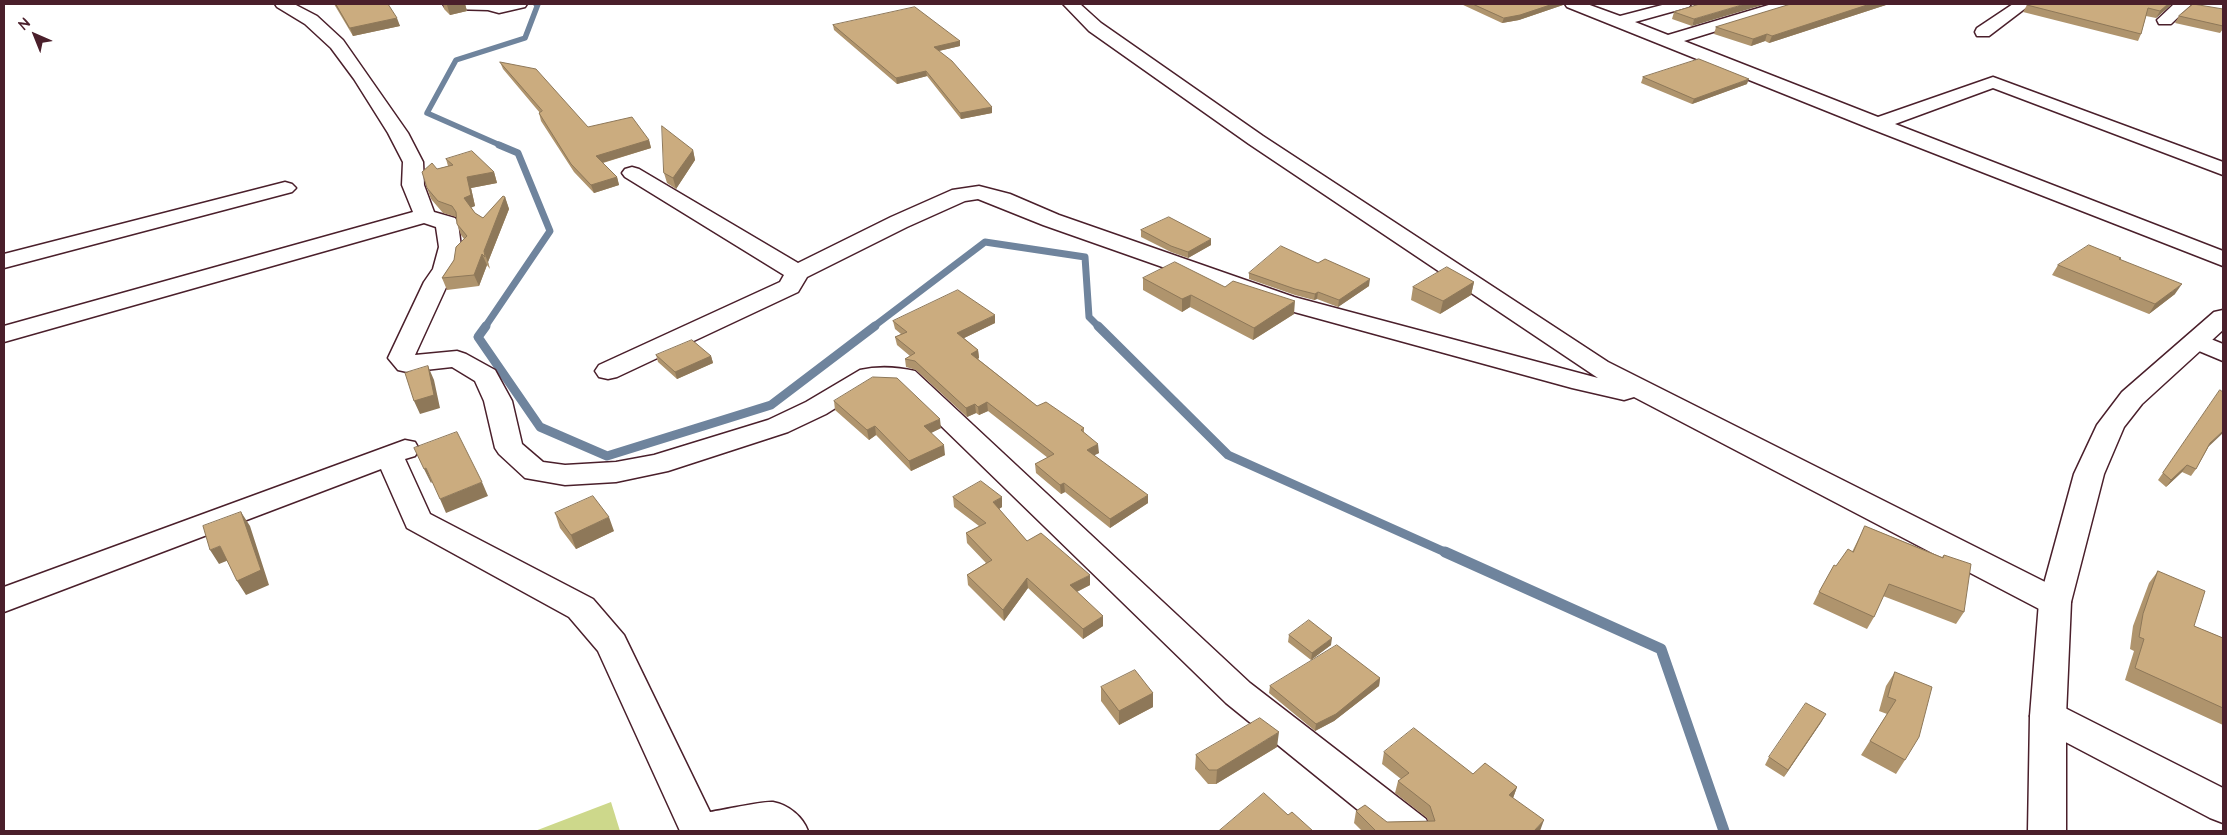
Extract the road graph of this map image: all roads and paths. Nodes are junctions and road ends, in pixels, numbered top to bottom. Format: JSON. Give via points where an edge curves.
{"nodes":[{"id":1,"x":283,"y":4,"type":"edge"},
{"id":2,"x":451,"y":4,"type":"edge"},
{"id":3,"x":1071,"y":4,"type":"edge"},
{"id":4,"x":1574,"y":4,"type":"edge"},
{"id":5,"x":1683,"y":4,"type":"edge"},
{"id":6,"x":1788,"y":4,"type":"edge"},
{"id":7,"x":2023,"y":4,"type":"edge"},
{"id":8,"x":2184,"y":4,"type":"edge"},
{"id":9,"x":515,"y":5,"type":"edge"},
{"id":10,"x":2165,"y":20,"type":"dead end"},
{"id":11,"x":1618,"y":22,"type":"junction"},
{"id":12,"x":1983,"y":32,"type":"dead end"},
{"id":13,"x":1666,"y":41,"type":"junction"},
{"id":14,"x":1876,"y":124,"type":"junction"},
{"id":15,"x":2223,"y":169,"type":"edge"},
{"id":16,"x":632,"y":173,"type":"dead end"},
{"id":17,"x":284,"y":188,"type":"dead end"},
{"id":18,"x":424,"y":216,"type":"junction"},
{"id":19,"x":2223,"y":259,"type":"edge"},
{"id":20,"x":4,"y":261,"type":"edge"},
{"id":21,"x":797,"y":273,"type":"junction"},
{"id":22,"x":2223,"y":316,"type":"edge"},
{"id":23,"x":4,"y":334,"type":"edge"},
{"id":24,"x":2196,"y":341,"type":"junction"},
{"id":25,"x":2223,"y":353,"type":"edge"},
{"id":26,"x":608,"y":371,"type":"dead end"},
{"id":27,"x":1662,"y":400,"type":"junction"},
{"id":28,"x":4,"y":600,"type":"edge"},
{"id":29,"x":2055,"y":602,"type":"junction"},
{"id":30,"x":2048,"y":716,"type":"junction"},
{"id":31,"x":2223,"y":806,"type":"edge"},
{"id":32,"x":699,"y":831,"type":"edge"},
{"id":33,"x":789,"y":831,"type":"edge"},
{"id":34,"x":1412,"y":831,"type":"edge"},
{"id":35,"x":2047,"y":831,"type":"edge"}],
"edges":[{"from":1,"to":18,"type":"street","via":[[311,20],[362,78],[413,162],[413,186]]},
{"from":2,"to":9,"type":"street","via":[[499,8]]},
{"from":3,"to":27,"type":"street","via":[[1095,27],[1400,238],[1599,368]]},
{"from":4,"to":11,"type":"street"},
{"from":5,"to":11,"type":"street"},
{"from":6,"to":13,"type":"street"},
{"from":7,"to":12,"type":"street"},
{"from":8,"to":10,"type":"street"},
{"from":11,"to":13,"type":"street"},
{"from":13,"to":14,"type":"street"},
{"from":14,"to":15,"type":"street","via":[[1993,82]]},
{"from":14,"to":19,"type":"street"},
{"from":16,"to":21,"type":"street"},
{"from":17,"to":20,"type":"street"},
{"from":18,"to":23,"type":"street"},
{"from":18,"to":34,"type":"street","via":[[448,223],[450,247],[445,270],[436,282],[401,358],[407,364],[457,359],[486,376],[498,401],[509,448],[534,471],[565,475],[608,473],[658,464],[778,426],[816,408],[869,376],[906,377],[1238,693]]},
{"from":21,"to":26,"type":"street","via":[[790,287]]},
{"from":21,"to":27,"type":"street","via":[[899,222],[960,195],[979,192],[1286,302],[1572,380]]},
{"from":22,"to":24,"type":"street"},
{"from":24,"to":25,"type":"street"},
{"from":24,"to":29,"type":"street","via":[[2132,398],[2111,425],[2089,474]]},
{"from":27,"to":29,"type":"street"},
{"from":28,"to":32,"type":"street","via":[[398,452],[418,521],[581,608],[612,644]]},
{"from":29,"to":30,"type":"street"},
{"from":30,"to":31,"type":"street"},
{"from":30,"to":35,"type":"street"},
{"from":32,"to":33,"type":"street","via":[[772,819]]}]}
